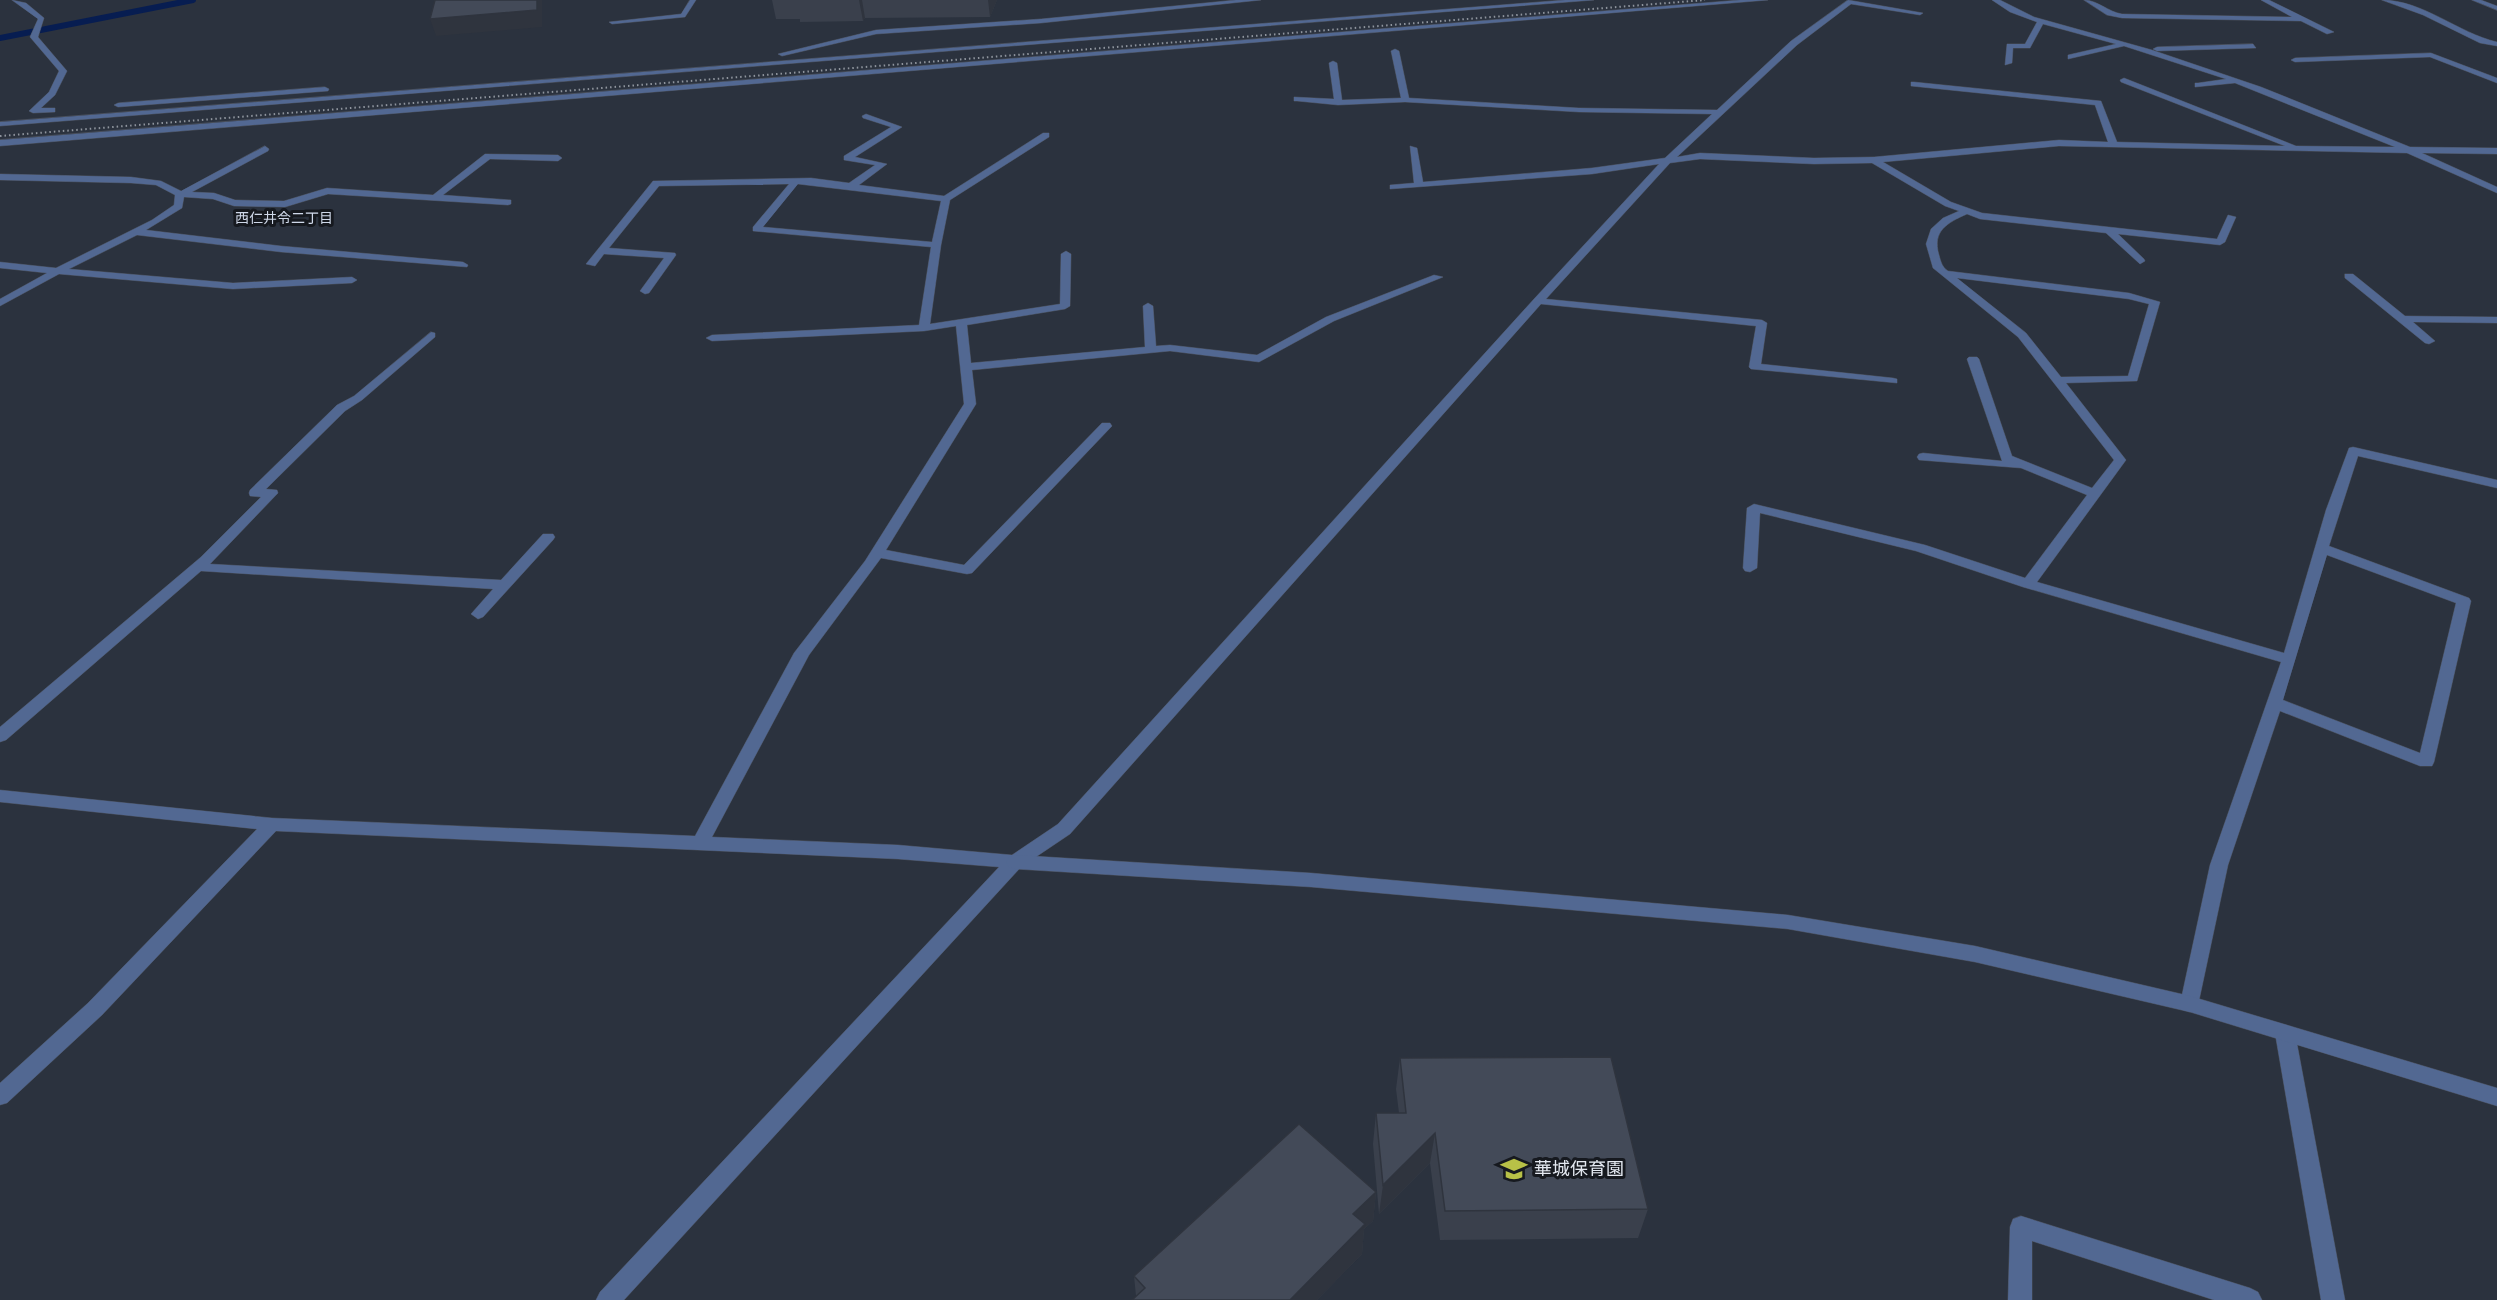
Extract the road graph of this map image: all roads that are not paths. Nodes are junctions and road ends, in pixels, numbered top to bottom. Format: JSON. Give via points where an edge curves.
{"nodes":[{"id":1,"x":15,"y":0,"type":"edge"},
{"id":2,"x":693,"y":0,"type":"edge"},
{"id":3,"x":1258,"y":0,"type":"edge"},
{"id":4,"x":1591,"y":0,"type":"edge"},
{"id":5,"x":1765,"y":0,"type":"edge"},
{"id":6,"x":1995,"y":0,"type":"edge"},
{"id":7,"x":2087,"y":0,"type":"edge"},
{"id":8,"x":2264,"y":0,"type":"edge"},
{"id":9,"x":2385,"y":0,"type":"edge"},
{"id":10,"x":2475,"y":0,"type":"edge"},
{"id":11,"x":1852,"y":1,"type":"edge"},
{"id":12,"x":1500,"y":3,"type":"edge"},
{"id":13,"x":2497,"y":8,"type":"edge"},
{"id":14,"x":1920,"y":13,"type":"dead end"},
{"id":15,"x":2302,"y":19,"type":"junction"},
{"id":16,"x":1520,"y":20,"type":"junction"},
{"id":17,"x":2041,"y":21,"type":"junction"},
{"id":18,"x":612,"y":22,"type":"dead end"},
{"id":19,"x":2330,"y":32,"type":"dead end"},
{"id":20,"x":2124,"y":44,"type":"junction"},
{"id":21,"x":2497,"y":44,"type":"edge"},
{"id":22,"x":2253,"y":46,"type":"dead end"},
{"id":23,"x":2144,"y":50,"type":"junction"},
{"id":24,"x":1395,"y":51,"type":"dead end"},
{"id":25,"x":2071,"y":57,"type":"dead end"},
{"id":26,"x":2295,"y":60,"type":"dead end"},
{"id":27,"x":674,"y":62,"type":"dead end"},
{"id":28,"x":1333,"y":63,"type":"dead end"},
{"id":29,"x":2008,"y":63,"type":"dead end"},
{"id":30,"x":2124,"y":80,"type":"dead end"},
{"id":31,"x":2236,"y":80,"type":"junction"},
{"id":32,"x":2497,"y":81,"type":"edge"},
{"id":33,"x":1914,"y":84,"type":"dead end"},
{"id":34,"x":2198,"y":86,"type":"dead end"},
{"id":35,"x":337,"y":88,"type":"dead end"},
{"id":36,"x":1297,"y":99,"type":"dead end"},
{"id":37,"x":1405,"y":100,"type":"junction"},
{"id":38,"x":1338,"y":103,"type":"junction"},
{"id":39,"x":103,"y":106,"type":"dead end"},
{"id":40,"x":57,"y":109,"type":"dead end"},
{"id":41,"x":33,"y":111,"type":"junction"},
{"id":42,"x":1718,"y":112,"type":"junction"},
{"id":43,"x":866,"y":116,"type":"dead end"},
{"id":44,"x":21,"y":122,"type":"junction"},
{"id":45,"x":0,"y":124,"type":"edge"},
{"id":46,"x":1046,"y":135,"type":"dead end"},
{"id":47,"x":0,"y":141,"type":"edge"},
{"id":48,"x":2113,"y":144,"type":"junction"},
{"id":49,"x":1413,"y":148,"type":"dead end"},
{"id":50,"x":265,"y":149,"type":"dead end"},
{"id":51,"x":2300,"y":149,"type":"junction"},
{"id":52,"x":2413,"y":150,"type":"junction"},
{"id":53,"x":2497,"y":151,"type":"edge"},
{"id":54,"x":558,"y":158,"type":"dead end"},
{"id":55,"x":1668,"y":160,"type":"junction"},
{"id":56,"x":1874,"y":160,"type":"junction"},
{"id":57,"x":0,"y":177,"type":"edge"},
{"id":58,"x":796,"y":181,"type":"junction"},
{"id":59,"x":1419,"y":184,"type":"junction"},
{"id":60,"x":851,"y":186,"type":"junction"},
{"id":61,"x":1393,"y":187,"type":"dead end"},
{"id":62,"x":2497,"y":190,"type":"edge"},
{"id":63,"x":180,"y":194,"type":"junction"},
{"id":64,"x":946,"y":198,"type":"junction"},
{"id":65,"x":433,"y":199,"type":"junction"},
{"id":66,"x":508,"y":202,"type":"dead end"},
{"id":67,"x":1965,"y":212,"type":"junction"},
{"id":68,"x":2231,"y":217,"type":"dead end"},
{"id":69,"x":2109,"y":230,"type":"junction"},
{"id":70,"x":135,"y":232,"type":"junction"},
{"id":71,"x":936,"y":246,"type":"junction"},
{"id":72,"x":601,"y":251,"type":"junction"},
{"id":73,"x":1066,"y":254,"type":"dead end"},
{"id":74,"x":2140,"y":261,"type":"dead end"},
{"id":75,"x":591,"y":264,"type":"dead end"},
{"id":76,"x":0,"y":265,"type":"edge"},
{"id":77,"x":463,"y":265,"type":"dead end"},
{"id":78,"x":57,"y":271,"type":"junction"},
{"id":79,"x":1946,"y":274,"type":"junction"},
{"id":80,"x":2349,"y":276,"type":"dead end"},
{"id":81,"x":1438,"y":277,"type":"dead end"},
{"id":82,"x":352,"y":280,"type":"dead end"},
{"id":83,"x":645,"y":291,"type":"dead end"},
{"id":84,"x":1538,"y":301,"type":"junction"},
{"id":85,"x":0,"y":303,"type":"edge"},
{"id":86,"x":1148,"y":306,"type":"dead end"},
{"id":87,"x":2401,"y":319,"type":"junction"},
{"id":88,"x":2497,"y":320,"type":"edge"},
{"id":89,"x":961,"y":323,"type":"junction"},
{"id":90,"x":924,"y":328,"type":"junction"},
{"id":91,"x":431,"y":335,"type":"dead end"},
{"id":92,"x":712,"y":338,"type":"dead end"},
{"id":93,"x":2429,"y":341,"type":"dead end"},
{"id":94,"x":1151,"y":350,"type":"junction"},
{"id":95,"x":1973,"y":359,"type":"dead end"},
{"id":96,"x":966,"y":367,"type":"junction"},
{"id":97,"x":2059,"y":380,"type":"junction"},
{"id":98,"x":1893,"y":381,"type":"dead end"},
{"id":99,"x":1106,"y":426,"type":"dead end"},
{"id":100,"x":1923,"y":457,"type":"dead end"},
{"id":101,"x":2026,"y":466,"type":"junction"},
{"id":102,"x":2497,"y":484,"type":"edge"},
{"id":103,"x":2095,"y":494,"type":"junction"},
{"id":104,"x":548,"y":537,"type":"dead end"},
{"id":105,"x":2322,"y":548,"type":"junction"},
{"id":106,"x":877,"y":553,"type":"junction"},
{"id":107,"x":197,"y":567,"type":"junction"},
{"id":108,"x":1750,"y":568,"type":"dead end"},
{"id":109,"x":2028,"y":584,"type":"junction"},
{"id":110,"x":505,"y":585,"type":"junction"},
{"id":111,"x":478,"y":614,"type":"dead end"},
{"id":112,"x":2289,"y":660,"type":"junction"},
{"id":113,"x":2275,"y":703,"type":"junction"},
{"id":114,"x":0,"y":736,"type":"edge"},
{"id":115,"x":0,"y":796,"type":"edge"},
{"id":116,"x":272,"y":824,"type":"junction"},
{"id":117,"x":700,"y":844,"type":"junction"},
{"id":118,"x":1016,"y":862,"type":"junction"},
{"id":119,"x":2190,"y":1004,"type":"junction"},
{"id":120,"x":2285,"y":1033,"type":"junction"},
{"id":121,"x":0,"y":1096,"type":"edge"},
{"id":122,"x":2497,"y":1097,"type":"edge"},
{"id":123,"x":608,"y":1300,"type":"edge"},
{"id":124,"x":2020,"y":1300,"type":"edge"},
{"id":125,"x":2250,"y":1300,"type":"edge"},
{"id":126,"x":2333,"y":1300,"type":"edge"}],
"edges":[{"from":1,"to":41,"type":"street","via":[[42,19],[34,37],[63,71],[52,93]]},
{"from":2,"to":18,"type":"street","via":[[683,16]]},
{"from":3,"to":27,"type":"street","via":[[876,32],[789,54]]},
{"from":4,"to":12,"type":"street"},
{"from":5,"to":16,"type":"street"},
{"from":6,"to":17,"type":"street"},
{"from":7,"to":15,"type":"street","via":[[2109,14],[2122,16]]},
{"from":8,"to":15,"type":"street"},
{"from":9,"to":21,"type":"street"},
{"from":10,"to":13,"type":"street"},
{"from":11,"to":14,"type":"street"},
{"from":11,"to":42,"type":"street","via":[[1794,43]]},
{"from":12,"to":16,"type":"street"},
{"from":12,"to":44,"type":"street"},
{"from":15,"to":19,"type":"street"},
{"from":16,"to":47,"type":"street"},
{"from":17,"to":20,"type":"street"},
{"from":17,"to":29,"type":"street","via":[[2027,46],[2010,46]]},
{"from":20,"to":23,"type":"street"},
{"from":20,"to":25,"type":"street"},
{"from":22,"to":23,"type":"street"},
{"from":23,"to":31,"type":"street"},
{"from":24,"to":37,"type":"street"},
{"from":26,"to":32,"type":"street","via":[[2430,55]]},
{"from":28,"to":38,"type":"street"},
{"from":30,"to":51,"type":"street"},
{"from":31,"to":34,"type":"street"},
{"from":31,"to":52,"type":"street"},
{"from":33,"to":48,"type":"street","via":[[2098,103]]},
{"from":35,"to":39,"type":"street"},
{"from":36,"to":38,"type":"street"},
{"from":37,"to":38,"type":"street"},
{"from":37,"to":42,"type":"street","via":[[1578,110]]},
{"from":40,"to":41,"type":"street"},
{"from":41,"to":44,"type":"street"},
{"from":42,"to":55,"type":"street"},
{"from":43,"to":60,"type":"street","via":[[898,127],[847,158],[884,164]]},
{"from":44,"to":45,"type":"street"},
{"from":44,"to":47,"type":"street"},
{"from":46,"to":64,"type":"street"},
{"from":48,"to":51,"type":"street"},
{"from":48,"to":56,"type":"street","via":[[2059,143]]},
{"from":49,"to":59,"type":"street"},
{"from":50,"to":63,"type":"street"},
{"from":51,"to":52,"type":"street"},
{"from":52,"to":53,"type":"street"},
{"from":52,"to":62,"type":"street"},
{"from":54,"to":65,"type":"street","via":[[488,156]]},
{"from":55,"to":56,"type":"street","via":[[1700,156]]},
{"from":55,"to":59,"type":"street","via":[[1592,171]]},
{"from":55,"to":84,"type":"street"},
{"from":56,"to":67,"type":"street"},
{"from":57,"to":63,"type":"street","via":[[130,180],[158,183]]},
{"from":58,"to":60,"type":"street"},
{"from":58,"to":71,"type":"street","via":[[756,229]]},
{"from":58,"to":72,"type":"street","via":[[656,183]]},
{"from":59,"to":61,"type":"street"},
{"from":60,"to":64,"type":"street"},
{"from":63,"to":65,"type":"street","via":[[214,196],[234,203],[275,204],[327,191]]},
{"from":63,"to":70,"type":"street","via":[[180,206]]},
{"from":64,"to":71,"type":"street"},
{"from":65,"to":66,"type":"street"},
{"from":67,"to":69,"type":"street"},
{"from":67,"to":79,"type":"street","via":[[1936,229],[1931,244],[1938,268]]},
{"from":68,"to":69,"type":"street","via":[[2220,242]]},
{"from":69,"to":74,"type":"street"},
{"from":70,"to":77,"type":"street"},
{"from":70,"to":78,"type":"street"},
{"from":71,"to":90,"type":"street"},
{"from":72,"to":75,"type":"street"},
{"from":72,"to":83,"type":"street","via":[[671,255]]},
{"from":73,"to":89,"type":"street","via":[[1065,306]]},
{"from":76,"to":78,"type":"street"},
{"from":78,"to":82,"type":"street","via":[[233,286]]},
{"from":78,"to":85,"type":"street"},
{"from":79,"to":97,"type":"street","via":[[2022,335]]},
{"from":79,"to":97,"type":"street","via":[[2155,302],[2133,379]]},
{"from":80,"to":87,"type":"street"},
{"from":81,"to":94,"type":"street","via":[[1330,319],[1259,359],[1170,348]]},
{"from":84,"to":98,"type":"street","via":[[1762,323],[1755,367]]},
{"from":84,"to":118,"type":"street","via":[[1064,829]]},
{"from":86,"to":94,"type":"street"},
{"from":87,"to":88,"type":"street"},
{"from":87,"to":93,"type":"street"},
{"from":89,"to":90,"type":"street"},
{"from":89,"to":96,"type":"street"},
{"from":90,"to":92,"type":"street"},
{"from":91,"to":107,"type":"street","via":[[341,408],[255,493],[272,493]]},
{"from":94,"to":96,"type":"street"},
{"from":95,"to":101,"type":"street","via":[[2006,459]]},
{"from":96,"to":106,"type":"street","via":[[970,404]]},
{"from":97,"to":103,"type":"street","via":[[2120,460]]},
{"from":99,"to":106,"type":"street","via":[[967,570]]},
{"from":100,"to":101,"type":"street"},
{"from":101,"to":103,"type":"street"},
{"from":102,"to":105,"type":"street","via":[[2353,451]]},
{"from":103,"to":109,"type":"street"},
{"from":104,"to":110,"type":"street"},
{"from":105,"to":112,"type":"street"},
{"from":105,"to":113,"type":"street","via":[[2464,601],[2426,762]]},
{"from":106,"to":117,"type":"street","via":[[802,653]]},
{"from":107,"to":110,"type":"street"},
{"from":107,"to":114,"type":"street"},
{"from":108,"to":109,"type":"street","via":[[1754,508],[1920,548]]},
{"from":109,"to":112,"type":"street"},
{"from":110,"to":111,"type":"street"},
{"from":112,"to":113,"type":"street"},
{"from":113,"to":119,"type":"street","via":[[2219,865]]},
{"from":115,"to":116,"type":"street"},
{"from":116,"to":117,"type":"street"},
{"from":116,"to":121,"type":"street","via":[[95,1009]]},
{"from":117,"to":118,"type":"street","via":[[898,852]]},
{"from":118,"to":119,"type":"street","via":[[1311,880],[1788,922],[1975,954]]},
{"from":118,"to":123,"type":"street"},
{"from":119,"to":120,"type":"street"},
{"from":120,"to":122,"type":"street"},
{"from":120,"to":126,"type":"street"},
{"from":124,"to":125,"type":"street","via":[[2021,1227]]}]}
